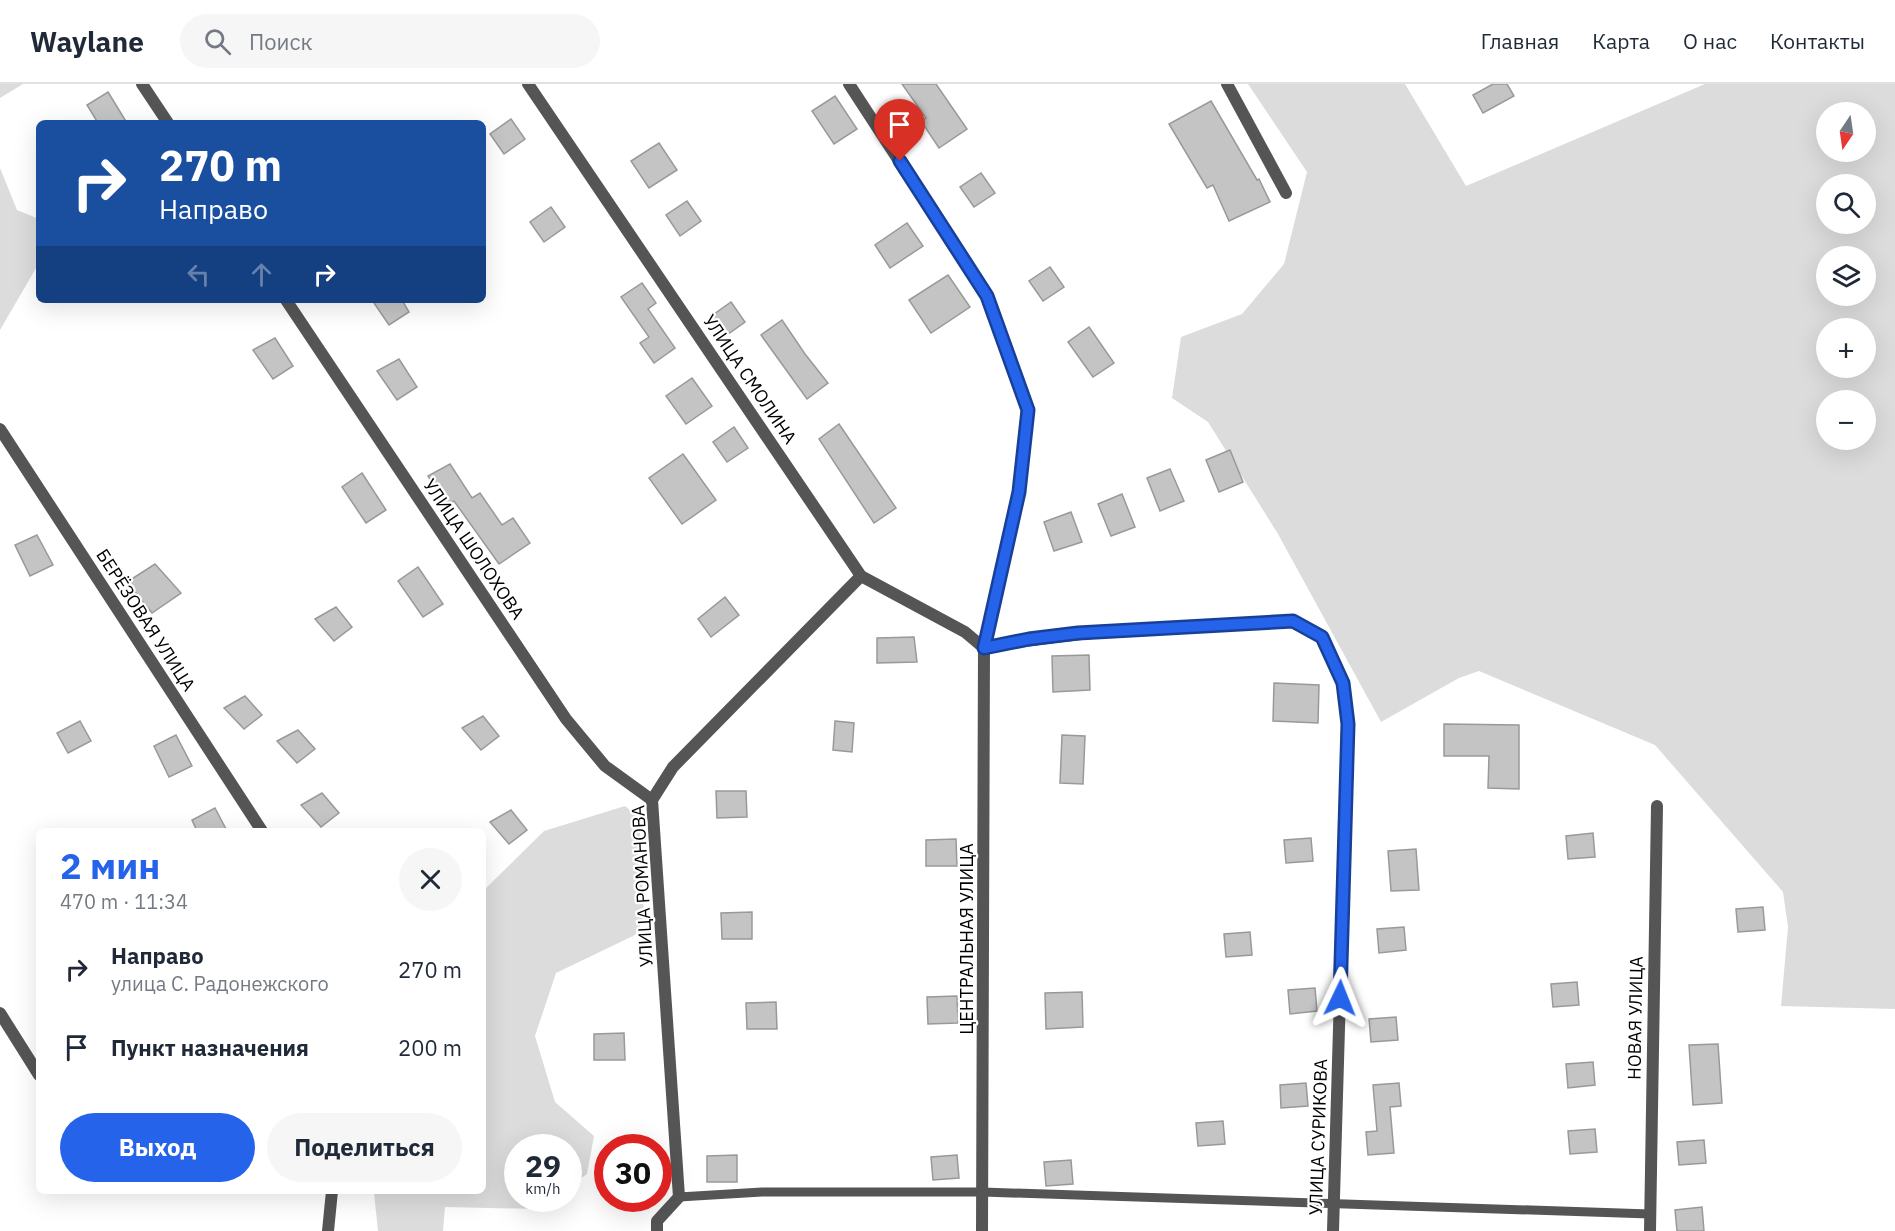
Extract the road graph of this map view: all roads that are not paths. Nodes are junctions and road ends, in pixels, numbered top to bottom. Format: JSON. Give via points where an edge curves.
{"nodes":[{"id":1,"x":142,"y":84,"type":"edge"},
{"id":2,"x":528,"y":84,"type":"edge"},
{"id":3,"x":849,"y":84,"type":"edge"},
{"id":4,"x":1227,"y":84,"type":"edge"},
{"id":5,"x":166,"y":120,"type":"edge"},
{"id":6,"x":1286,"y":193,"type":"dead end"},
{"id":7,"x":288,"y":303,"type":"edge"},
{"id":8,"x":0,"y":429,"type":"edge"},
{"id":9,"x":861,"y":576,"type":"junction"},
{"id":10,"x":984,"y":648,"type":"junction"},
{"id":11,"x":652,"y":800,"type":"junction"},
{"id":12,"x":1657,"y":806,"type":"dead end"},
{"id":13,"x":260,"y":828,"type":"edge"},
{"id":14,"x":0,"y":1013,"type":"edge"},
{"id":15,"x":36,"y":1070,"type":"edge"},
{"id":16,"x":983,"y":1192,"type":"junction"},
{"id":17,"x":332,"y":1194,"type":"edge"},
{"id":18,"x":678,"y":1197,"type":"junction"},
{"id":19,"x":1334,"y":1204,"type":"junction"},
{"id":20,"x":1650,"y":1214,"type":"junction"},
{"id":21,"x":328,"y":1231,"type":"edge"},
{"id":22,"x":657,"y":1231,"type":"edge"},
{"id":23,"x":982,"y":1231,"type":"edge"},
{"id":24,"x":1333,"y":1231,"type":"edge"},
{"id":25,"x":1650,"y":1231,"type":"edge"}],
"edges":[{"from":1,"to":5,"type":"street"},
{"from":2,"to":9,"type":"street","name":"УЛИЦА СМОЛИНА"},
{"from":3,"to":10,"type":"street","name":"ЦЕНТРАЛЬНАЯ УЛИЦА","via":[[987,296],[1028,410],[1019,492]]},
{"from":4,"to":6,"type":"street"},
{"from":7,"to":11,"type":"street","name":"УЛИЦА ШОЛОХОВА","via":[[566,718],[605,766]]},
{"from":8,"to":13,"type":"street","name":"БЕРЁЗОВАЯ УЛИЦА"},
{"from":9,"to":10,"type":"street","name":"УЛИЦА СМОЛИНА","via":[[965,632]]},
{"from":9,"to":11,"type":"street","name":"УЛИЦА РОМАНОВА","via":[[673,767]]},
{"from":10,"to":16,"type":"street","name":"ЦЕНТРАЛЬНАЯ УЛИЦА"},
{"from":10,"to":19,"type":"street","name":"УЛИЦА СУРИКОВА","via":[[1078,633],[1293,621],[1322,637],[1343,683],[1348,724]]},
{"from":11,"to":18,"type":"street","name":"УЛИЦА РОМАНОВА"},
{"from":12,"to":20,"type":"street","name":"НОВАЯ УЛИЦА"},
{"from":14,"to":15,"type":"street"},
{"from":16,"to":18,"type":"lane","via":[[762,1192]]},
{"from":16,"to":19,"type":"lane"},
{"from":16,"to":23,"type":"street","name":"ЦЕНТРАЛЬНАЯ УЛИЦА"},
{"from":17,"to":21,"type":"street"},
{"from":18,"to":22,"type":"street","via":[[657,1221]]},
{"from":19,"to":20,"type":"lane"},
{"from":19,"to":24,"type":"street","name":"УЛИЦА СУРИКОВА"},
{"from":20,"to":25,"type":"street","name":"НОВАЯ УЛИЦА"}]}
